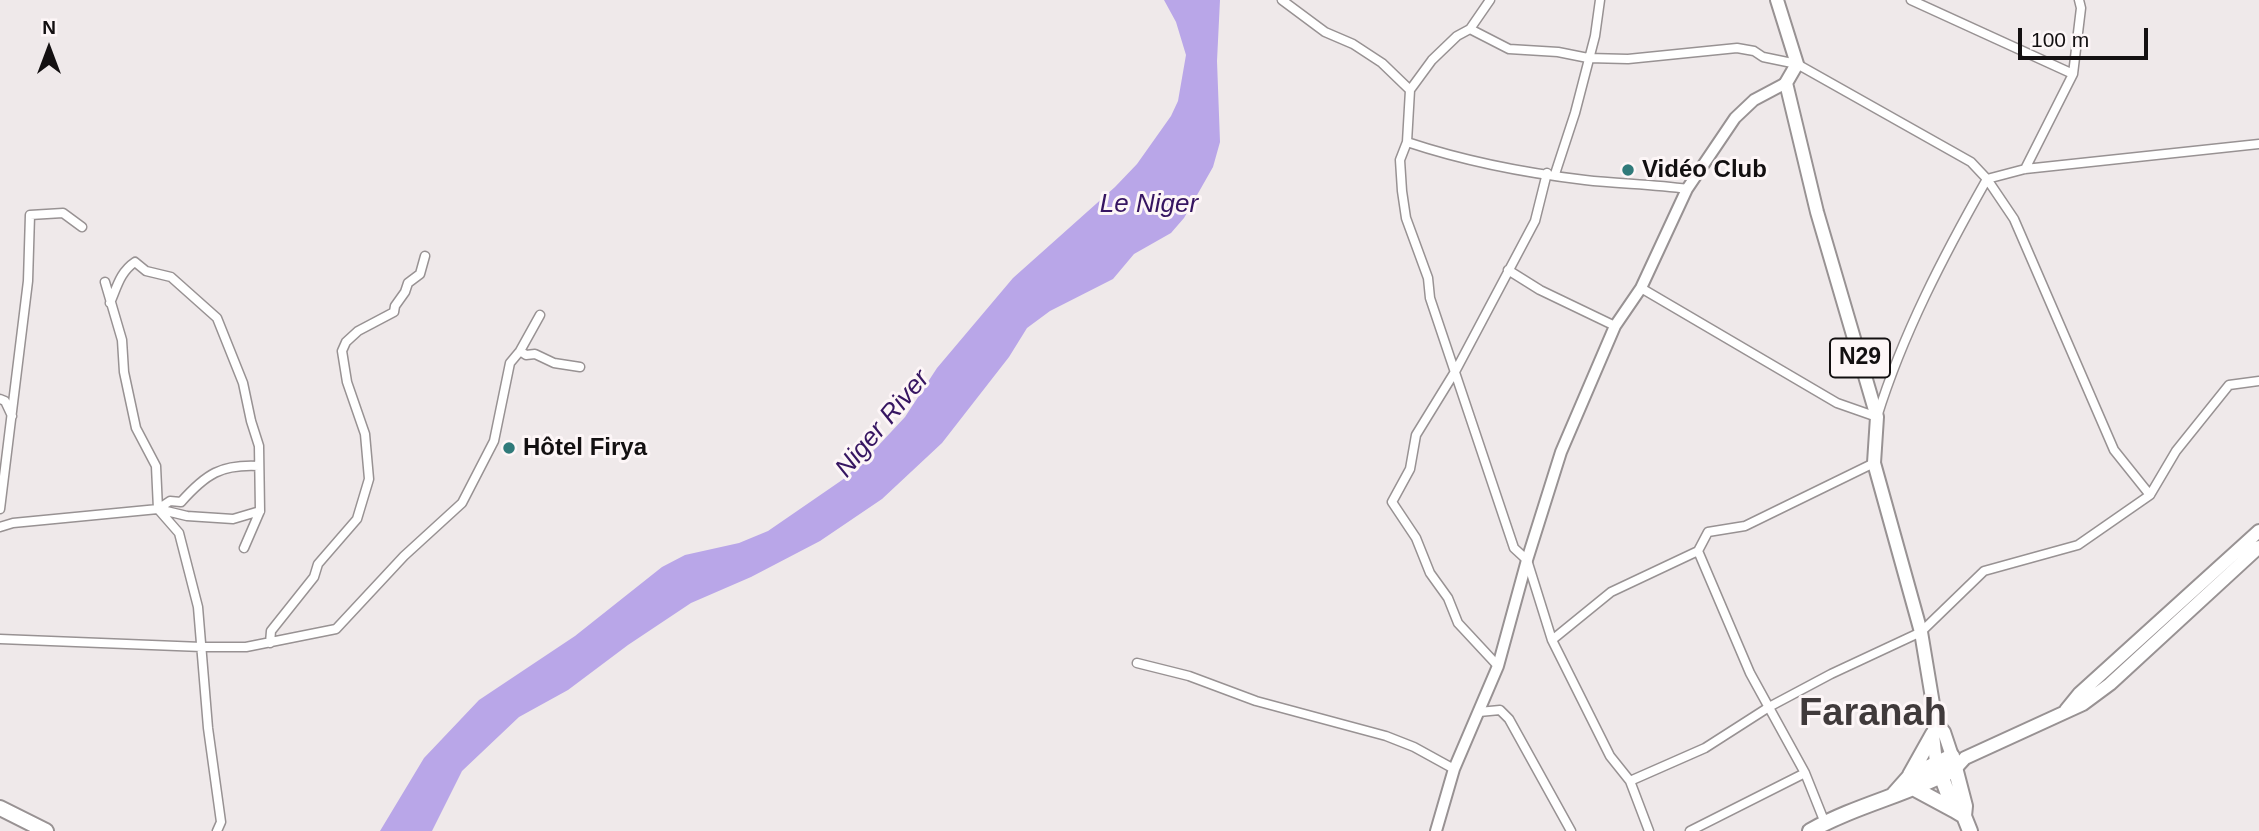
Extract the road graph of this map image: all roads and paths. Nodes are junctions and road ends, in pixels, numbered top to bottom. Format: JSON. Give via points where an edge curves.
{"nodes":[{"id":1,"x":1282,"y":0,"type":"edge"},
{"id":2,"x":1490,"y":0,"type":"edge"},
{"id":3,"x":1600,"y":0,"type":"edge"},
{"id":4,"x":1777,"y":0,"type":"edge"},
{"id":5,"x":1911,"y":0,"type":"edge"},
{"id":6,"x":2079,"y":0,"type":"edge"},
{"id":7,"x":1470,"y":29,"type":"junction"},
{"id":8,"x":1588,"y":58,"type":"junction"},
{"id":9,"x":1797,"y":64,"type":"junction"},
{"id":10,"x":2073,"y":74,"type":"junction"},
{"id":11,"x":1786,"y":83,"type":"junction"},
{"id":12,"x":1410,"y":90,"type":"junction"},
{"id":13,"x":1407,"y":142,"type":"junction"},
{"id":14,"x":2259,"y":144,"type":"edge"},
{"id":15,"x":2025,"y":169,"type":"junction"},
{"id":16,"x":1551,"y":174,"type":"junction"},
{"id":17,"x":1987,"y":179,"type":"junction"},
{"id":18,"x":1687,"y":189,"type":"junction"},
{"id":19,"x":82,"y":228,"type":"dead end"},
{"id":20,"x":425,"y":256,"type":"dead end"},
{"id":21,"x":1508,"y":270,"type":"junction"},
{"id":22,"x":105,"y":282,"type":"dead end"},
{"id":23,"x":1641,"y":288,"type":"junction"},
{"id":24,"x":110,"y":303,"type":"junction"},
{"id":25,"x":540,"y":315,"type":"dead end"},
{"id":26,"x":1615,"y":326,"type":"junction"},
{"id":27,"x":520,"y":351,"type":"junction"},
{"id":28,"x":580,"y":367,"type":"dead end"},
{"id":29,"x":1456,"y":370,"type":"junction"},
{"id":30,"x":2259,"y":382,"type":"edge"},
{"id":31,"x":0,"y":399,"type":"edge"},
{"id":32,"x":12,"y":416,"type":"junction"},
{"id":33,"x":1878,"y":417,"type":"junction"},
{"id":34,"x":1874,"y":463,"type":"junction"},
{"id":35,"x":259,"y":466,"type":"junction"},
{"id":36,"x":2150,"y":495,"type":"junction"},
{"id":37,"x":0,"y":509,"type":"edge"},
{"id":38,"x":158,"y":509,"type":"junction"},
{"id":39,"x":260,"y":511,"type":"junction"},
{"id":40,"x":0,"y":527,"type":"edge"},
{"id":41,"x":2259,"y":531,"type":"edge"},
{"id":42,"x":2259,"y":547,"type":"edge"},
{"id":43,"x":244,"y":548,"type":"dead end"},
{"id":44,"x":1698,"y":551,"type":"junction"},
{"id":45,"x":1527,"y":560,"type":"junction"},
{"id":46,"x":1920,"y":632,"type":"junction"},
{"id":47,"x":0,"y":639,"type":"edge"},
{"id":48,"x":1552,"y":640,"type":"junction"},
{"id":49,"x":270,"y":643,"type":"junction"},
{"id":50,"x":202,"y":647,"type":"junction"},
{"id":51,"x":1137,"y":663,"type":"dead end"},
{"id":52,"x":1498,"y":666,"type":"junction"},
{"id":53,"x":1769,"y":708,"type":"junction"},
{"id":54,"x":2066,"y":710,"type":"junction"},
{"id":55,"x":1479,"y":712,"type":"junction"},
{"id":56,"x":1934,"y":728,"type":"junction"},
{"id":57,"x":1957,"y":761,"type":"junction"},
{"id":58,"x":1936,"y":762,"type":"junction"},
{"id":59,"x":1454,"y":769,"type":"junction"},
{"id":60,"x":1805,"y":773,"type":"junction"},
{"id":61,"x":1941,"y":777,"type":"junction"},
{"id":62,"x":1630,"y":781,"type":"junction"},
{"id":63,"x":1913,"y":782,"type":"junction"},
{"id":64,"x":0,"y":808,"type":"edge"},
{"id":65,"x":1959,"y":813,"type":"junction"},
{"id":66,"x":1825,"y":822,"type":"junction"},
{"id":67,"x":46,"y":831,"type":"edge"},
{"id":68,"x":217,"y":831,"type":"edge"},
{"id":69,"x":1436,"y":831,"type":"edge"},
{"id":70,"x":1571,"y":831,"type":"edge"},
{"id":71,"x":1649,"y":831,"type":"edge"},
{"id":72,"x":1690,"y":831,"type":"edge"},
{"id":73,"x":1810,"y":831,"type":"edge"},
{"id":74,"x":1970,"y":831,"type":"edge"}],
"edges":[{"from":1,"to":12,"type":"street","via":[[1325,32],[1382,62]]},
{"from":2,"to":7,"type":"street"},
{"from":3,"to":8,"type":"street"},
{"from":4,"to":9,"type":"main road"},
{"from":5,"to":10,"type":"street"},
{"from":6,"to":10,"type":"street"},
{"from":7,"to":8,"type":"street","via":[[1509,49]]},
{"from":7,"to":12,"type":"street","via":[[1432,60]]},
{"from":8,"to":9,"type":"street","via":[[1737,48]]},
{"from":8,"to":16,"type":"street","via":[[1575,113]]},
{"from":9,"to":11,"type":"main road"},
{"from":9,"to":17,"type":"street","via":[[1971,162]]},
{"from":10,"to":15,"type":"street"},
{"from":11,"to":18,"type":"street","via":[[1754,100],[1735,118]]},
{"from":11,"to":33,"type":"main road","number":"N29","via":[[1817,212]]},
{"from":12,"to":13,"type":"street"},
{"from":13,"to":16,"type":"street","via":[[1453,157]]},
{"from":13,"to":29,"type":"street","via":[[1400,160],[1406,218]]},
{"from":14,"to":15,"type":"street"},
{"from":15,"to":17,"type":"street"},
{"from":16,"to":18,"type":"street"},
{"from":16,"to":21,"type":"street","via":[[1535,221]]},
{"from":17,"to":33,"type":"street","via":[[1931,281]]},
{"from":17,"to":36,"type":"street","via":[[2014,219],[2114,450]]},
{"from":18,"to":23,"type":"street"},
{"from":19,"to":32,"type":"street","via":[[63,213],[30,215],[28,281]]},
{"from":20,"to":49,"type":"street","via":[[420,274],[408,283],[394,312],[358,331],[342,351],[346,382],[365,434],[369,479],[357,519],[318,564],[314,577],[271,631]]},
{"from":21,"to":26,"type":"street"},
{"from":21,"to":29,"type":"street"},
{"from":22,"to":24,"type":"street"},
{"from":23,"to":26,"type":"street"},
{"from":23,"to":33,"type":"street","via":[[1837,403]]},
{"from":24,"to":35,"type":"street","via":[[121,276],[135,262],[146,271],[171,278],[217,318],[243,383],[259,446]]},
{"from":24,"to":38,"type":"street","via":[[122,340],[136,428],[156,466]]},
{"from":25,"to":27,"type":"street"},
{"from":26,"to":45,"type":"street","via":[[1561,452]]},
{"from":27,"to":28,"type":"street"},
{"from":27,"to":49,"type":"street","via":[[510,363],[494,441],[462,503],[404,555],[336,629]]},
{"from":29,"to":45,"type":"street","via":[[1514,548]]},
{"from":29,"to":52,"type":"street","via":[[1416,435],[1410,469],[1392,502],[1416,538],[1458,623]]},
{"from":30,"to":36,"type":"street","via":[[2229,386],[2176,452]]},
{"from":31,"to":32,"type":"street"},
{"from":32,"to":37,"type":"street"},
{"from":33,"to":34,"type":"main road","number":"N29"},
{"from":34,"to":44,"type":"street","via":[[1745,526],[1708,532]]},
{"from":34,"to":46,"type":"main road","number":"N29"},
{"from":35,"to":38,"type":"street","via":[[236,465],[216,472],[181,502],[170,501]]},
{"from":35,"to":39,"type":"street"},
{"from":36,"to":46,"type":"street","via":[[2078,545],[1984,571]]},
{"from":38,"to":39,"type":"street","via":[[233,519]]},
{"from":38,"to":40,"type":"street"},
{"from":38,"to":50,"type":"street","via":[[179,533],[198,607]]},
{"from":39,"to":43,"type":"street"},
{"from":41,"to":54,"type":"main road"},
{"from":42,"to":54,"type":"main road","via":[[2110,684]]},
{"from":44,"to":48,"type":"street","via":[[1611,592]]},
{"from":44,"to":53,"type":"street"},
{"from":45,"to":48,"type":"street"},
{"from":45,"to":52,"type":"street"},
{"from":46,"to":53,"type":"street"},
{"from":46,"to":56,"type":"main road","number":"N29"},
{"from":47,"to":50,"type":"street"},
{"from":48,"to":62,"type":"street","via":[[1611,756]]},
{"from":49,"to":50,"type":"street"},
{"from":50,"to":68,"type":"street","via":[[221,822]]},
{"from":51,"to":59,"type":"street","via":[[1386,736]]},
{"from":52,"to":55,"type":"street"},
{"from":53,"to":60,"type":"street"},
{"from":53,"to":62,"type":"street","via":[[1705,748]]},
{"from":54,"to":57,"type":"main road"},
{"from":55,"to":59,"type":"street"},
{"from":55,"to":70,"type":"street","via":[[1500,709],[1509,719]]},
{"from":56,"to":57,"type":"main road","via":[[1944,732]]},
{"from":56,"to":58,"type":"main road"},
{"from":56,"to":63,"type":"highway"},
{"from":57,"to":58,"type":"highway"},
{"from":57,"to":61,"type":"highway"},
{"from":57,"to":65,"type":"highway","via":[[1965,806]]},
{"from":58,"to":61,"type":"highway"},
{"from":58,"to":63,"type":"highway"},
{"from":59,"to":69,"type":"street"},
{"from":60,"to":66,"type":"street"},
{"from":60,"to":72,"type":"street"},
{"from":61,"to":63,"type":"highway"},
{"from":61,"to":65,"type":"highway"},
{"from":62,"to":71,"type":"street"},
{"from":63,"to":65,"type":"highway"},
{"from":63,"to":66,"type":"highway"},
{"from":64,"to":67,"type":"highway"},
{"from":65,"to":74,"type":"highway"},
{"from":66,"to":73,"type":"highway"}]}
